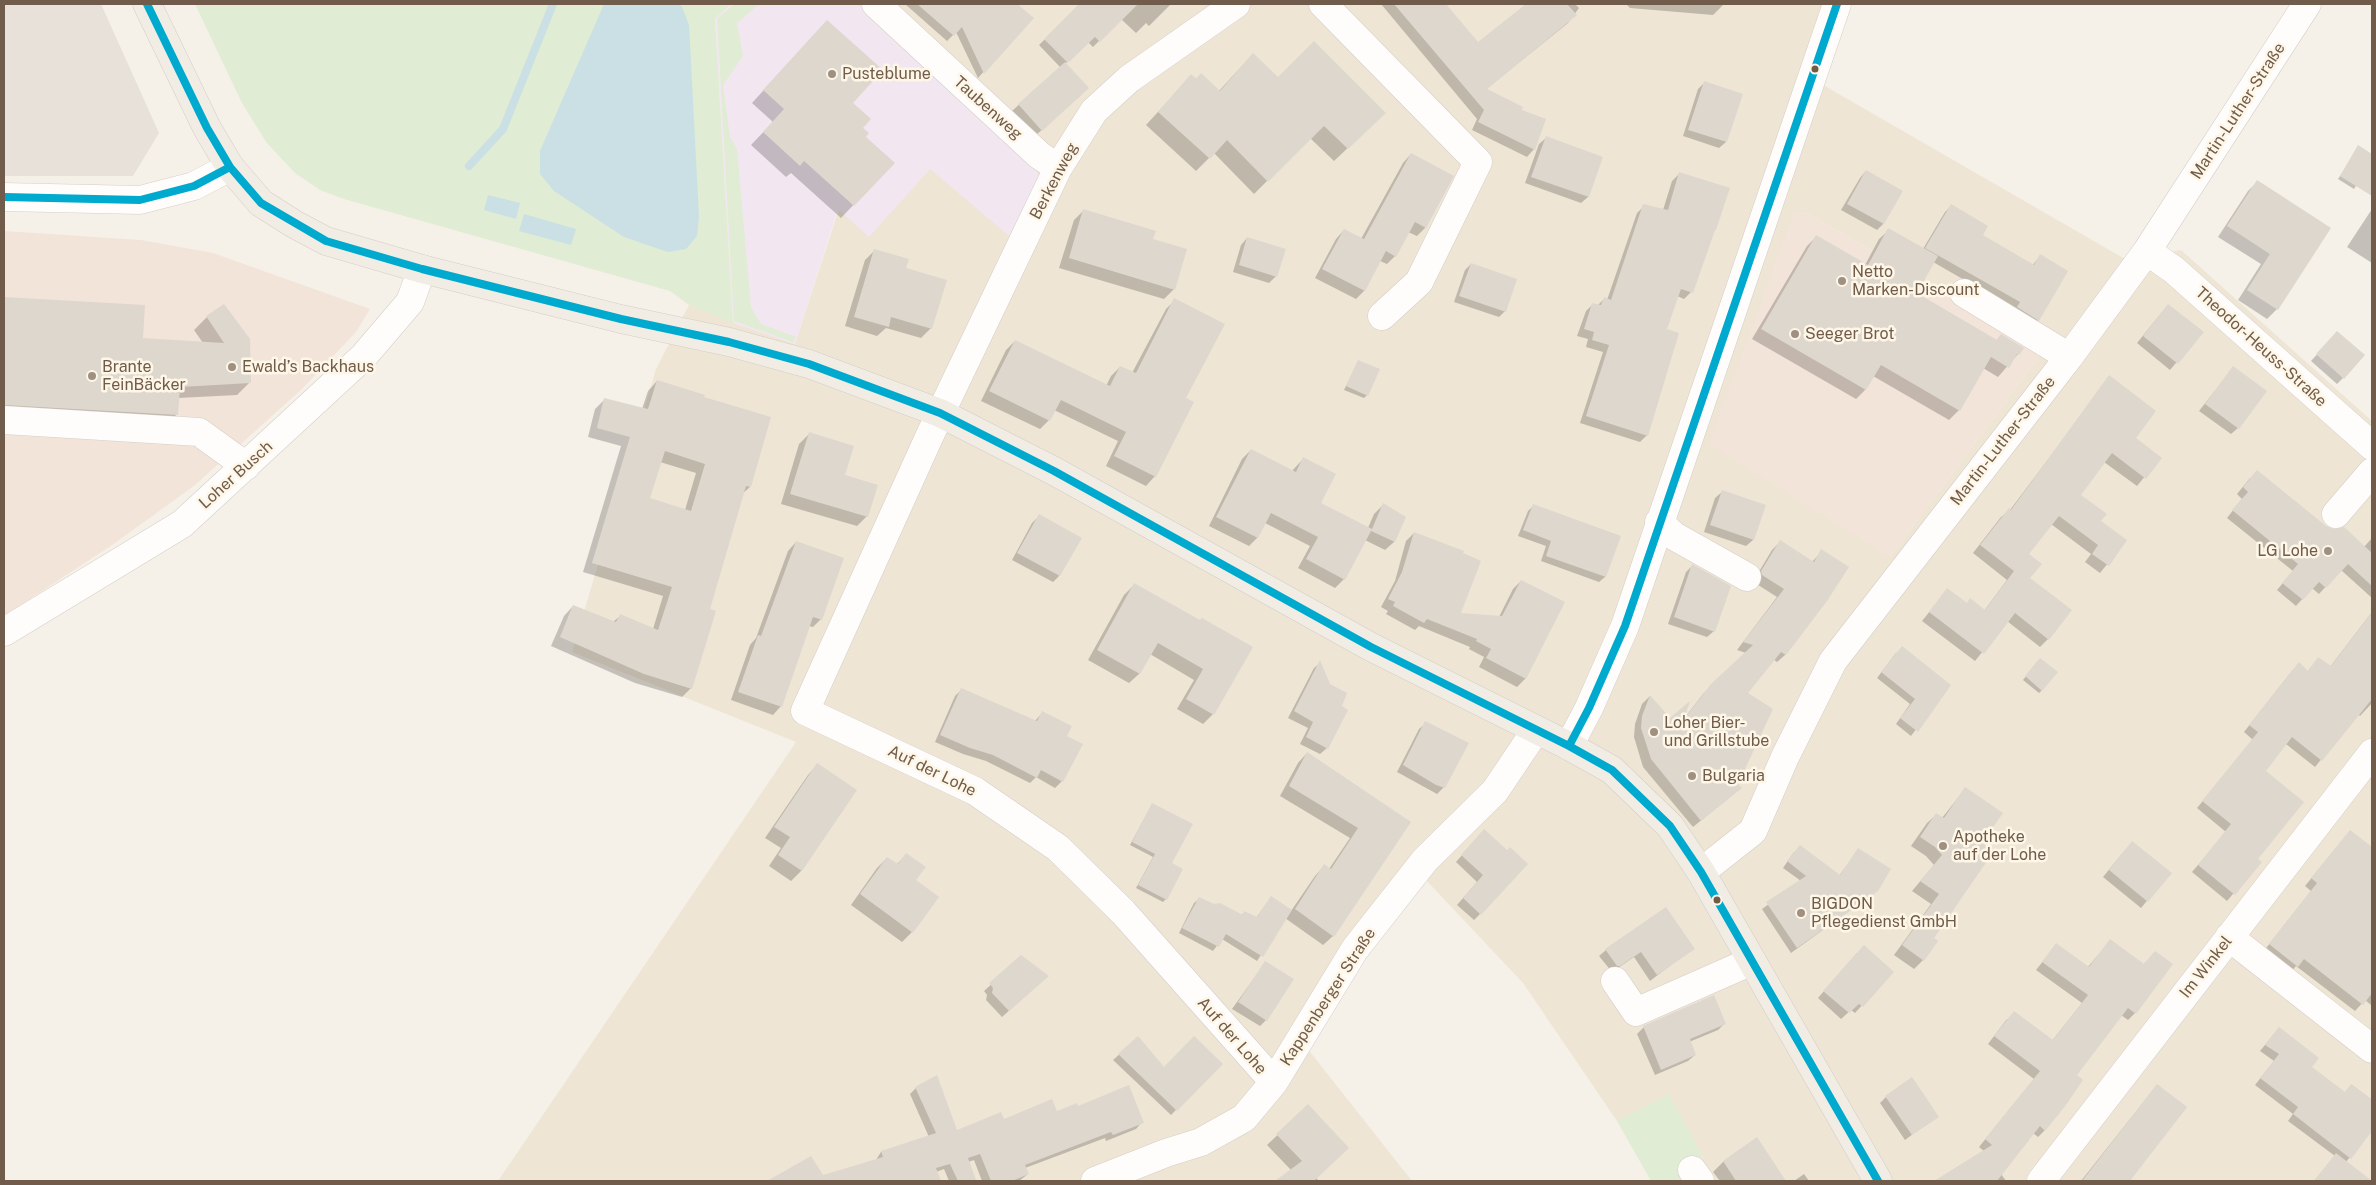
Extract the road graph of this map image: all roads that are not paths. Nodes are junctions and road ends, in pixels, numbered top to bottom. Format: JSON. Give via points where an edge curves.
{"nodes":[{"id":1,"x":147,"y":4,"type":"edge"},
{"id":2,"x":876,"y":4,"type":"edge"},
{"id":3,"x":1236,"y":4,"type":"edge"},
{"id":4,"x":1323,"y":4,"type":"edge"},
{"id":5,"x":1837,"y":4,"type":"edge"},
{"id":6,"x":2307,"y":4,"type":"edge"},
{"id":7,"x":230,"y":167,"type":"junction"},
{"id":8,"x":1058,"y":168,"type":"junction"},
{"id":9,"x":4,"y":197,"type":"edge"},
{"id":10,"x":2147,"y":251,"type":"junction"},
{"id":11,"x":422,"y":269,"type":"junction"},
{"id":12,"x":1964,"y":293,"type":"dead end"},
{"id":13,"x":1382,"y":316,"type":"dead end"},
{"id":14,"x":2069,"y":357,"type":"junction"},
{"id":15,"x":940,"y":413,"type":"junction"},
{"id":16,"x":4,"y":420,"type":"edge"},
{"id":17,"x":2372,"y":446,"type":"edge"},
{"id":18,"x":246,"y":466,"type":"junction"},
{"id":19,"x":2372,"y":472,"type":"edge"},
{"id":20,"x":2336,"y":514,"type":"dead end"},
{"id":21,"x":1659,"y":522,"type":"junction"},
{"id":22,"x":1748,"y":578,"type":"dead end"},
{"id":23,"x":4,"y":632,"type":"edge"},
{"id":24,"x":1536,"y":730,"type":"junction"},
{"id":25,"x":1569,"y":746,"type":"junction"},
{"id":26,"x":2372,"y":753,"type":"edge"},
{"id":27,"x":1701,"y":872,"type":"junction"},
{"id":28,"x":2229,"y":937,"type":"junction"},
{"id":29,"x":1752,"y":961,"type":"junction"},
{"id":30,"x":1615,"y":981,"type":"dead end"},
{"id":31,"x":2372,"y":1049,"type":"edge"},
{"id":32,"x":1274,"y":1082,"type":"junction"},
{"id":33,"x":1139,"y":1174,"type":"edge"},
{"id":34,"x":1871,"y":1179,"type":"edge"},
{"id":35,"x":1095,"y":1181,"type":"edge"},
{"id":36,"x":2041,"y":1181,"type":"edge"}],
"edges":[{"from":1,"to":7,"type":"main road","via":[[207,128]]},
{"from":2,"to":8,"type":"street","name":"Taubenweg","via":[[1039,155]]},
{"from":3,"to":8,"type":"street","name":"Berkenweg","via":[[1130,79],[1094,111]]},
{"from":4,"to":13,"type":"street","via":[[1478,162],[1419,282]]},
{"from":5,"to":21,"type":"street"},
{"from":6,"to":10,"type":"street","name":"Martin-Luther-Straße"},
{"from":7,"to":9,"type":"street","via":[[194,186],[140,200]]},
{"from":7,"to":11,"type":"main road","via":[[261,203],[294,224],[326,241]]},
{"from":8,"to":15,"type":"street","name":"Berkenweg"},
{"from":10,"to":14,"type":"street","name":"Martin-Luther-Straße"},
{"from":10,"to":17,"type":"street","name":"Theodor-Heuss-Straße","via":[[2174,270]]},
{"from":11,"to":15,"type":"main road","via":[[809,364]]},
{"from":11,"to":18,"type":"street","name":"Loher Busch","via":[[410,302],[363,357]]},
{"from":12,"to":14,"type":"street"},
{"from":14,"to":27,"type":"street","name":"Martin-Luther-Straße","via":[[1833,661],[1785,757],[1753,831]]},
{"from":15,"to":24,"type":"main road","via":[[1054,471],[1371,647]]},
{"from":15,"to":32,"type":"street","name":"Auf der Lohe","via":[[805,711],[975,791],[1058,848],[1123,912]]},
{"from":16,"to":18,"type":"street","via":[[199,432]]},
{"from":18,"to":23,"type":"street","name":"Loher Busch","via":[[182,524]]},
{"from":19,"to":20,"type":"street"},
{"from":21,"to":22,"type":"street","via":[[1674,536]]},
{"from":21,"to":25,"type":"street","via":[[1626,626]]},
{"from":24,"to":25,"type":"main road"},
{"from":24,"to":32,"type":"street","name":"Kappenberger Straße","via":[[1495,791],[1425,860],[1355,949]]},
{"from":25,"to":27,"type":"main road","via":[[1612,770],[1646,801],[1670,826]]},
{"from":26,"to":28,"type":"street","name":"Im Winkel"},
{"from":27,"to":29,"type":"main road"},
{"from":28,"to":31,"type":"street"},
{"from":28,"to":36,"type":"street","name":"Im Winkel"},
{"from":29,"to":30,"type":"street","via":[[1636,1012]]},
{"from":29,"to":34,"type":"main road"},
{"from":32,"to":33,"type":"street","name":"Kappenberger Straße","via":[[1244,1118],[1201,1142],[1166,1153]]},
{"from":33,"to":35,"type":"street","name":"Kappenberger Straße"}]}
